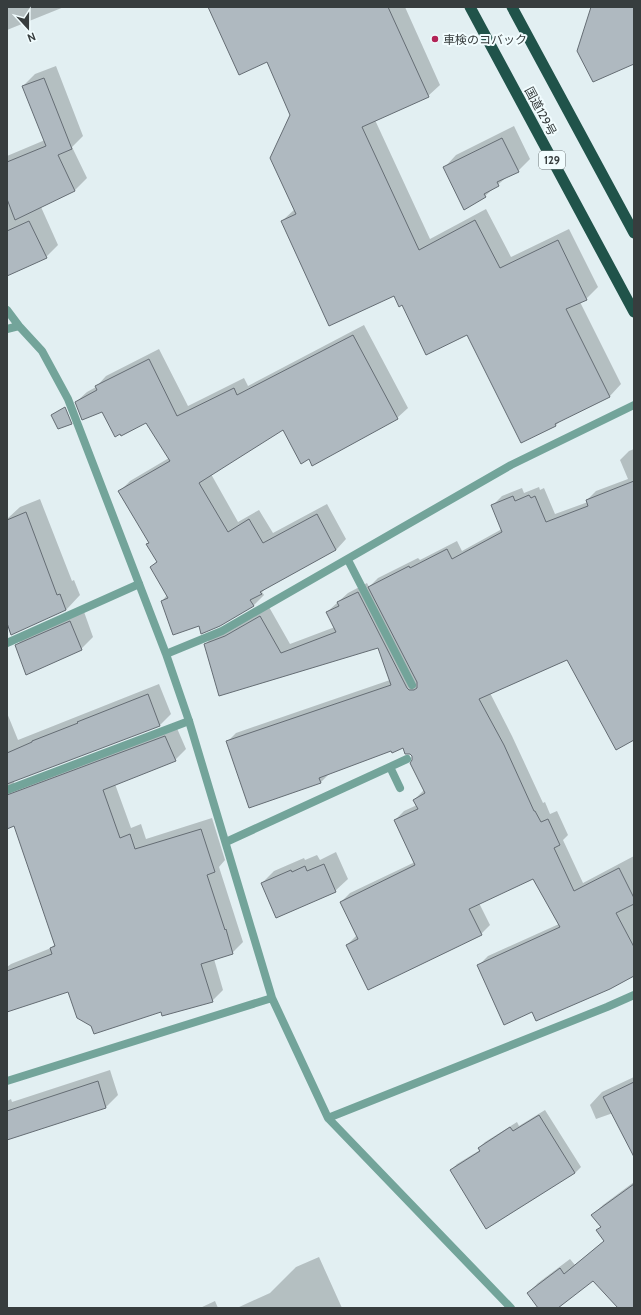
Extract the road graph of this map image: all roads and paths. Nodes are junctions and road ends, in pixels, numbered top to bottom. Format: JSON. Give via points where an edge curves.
{"nodes":[{"id":1,"x":470,"y":7,"type":"edge"},
{"id":2,"x":512,"y":7,"type":"edge"},
{"id":3,"x":634,"y":233,"type":"edge"},
{"id":4,"x":7,"y":310,"type":"edge"},
{"id":5,"x":634,"y":312,"type":"edge"},
{"id":6,"x":19,"y":326,"type":"junction"},
{"id":7,"x":7,"y":330,"type":"edge"},
{"id":8,"x":634,"y":405,"type":"edge"},
{"id":9,"x":348,"y":560,"type":"junction"},
{"id":10,"x":139,"y":584,"type":"junction"},
{"id":11,"x":7,"y":642,"type":"edge"},
{"id":12,"x":166,"y":654,"type":"junction"},
{"id":13,"x":412,"y":686,"type":"dead end"},
{"id":14,"x":190,"y":721,"type":"junction"},
{"id":15,"x":407,"y":759,"type":"dead end"},
{"id":16,"x":390,"y":767,"type":"junction"},
{"id":17,"x":400,"y":788,"type":"dead end"},
{"id":18,"x":7,"y":790,"type":"edge"},
{"id":19,"x":226,"y":842,"type":"junction"},
{"id":20,"x":634,"y":995,"type":"edge"},
{"id":21,"x":272,"y":998,"type":"junction"},
{"id":22,"x":7,"y":1081,"type":"edge"},
{"id":23,"x":328,"y":1118,"type":"junction"},
{"id":24,"x":511,"y":1308,"type":"edge"}],
"edges":[{"from":1,"to":5,"type":"highway","name":"国道129号","number":"129"},
{"from":2,"to":3,"type":"highway","name":"国道129号"},
{"from":4,"to":6,"type":"street"},
{"from":6,"to":7,"type":"street"},
{"from":6,"to":10,"type":"street","via":[[42,351],[68,399]]},
{"from":8,"to":9,"type":"street","via":[[512,465]]},
{"from":9,"to":12,"type":"street","via":[[222,631]]},
{"from":9,"to":13,"type":"street"},
{"from":10,"to":11,"type":"street"},
{"from":10,"to":12,"type":"street"},
{"from":12,"to":14,"type":"street"},
{"from":14,"to":18,"type":"street"},
{"from":14,"to":19,"type":"street"},
{"from":15,"to":16,"type":"street"},
{"from":16,"to":17,"type":"street"},
{"from":16,"to":19,"type":"street"},
{"from":19,"to":21,"type":"street"},
{"from":20,"to":23,"type":"street"},
{"from":21,"to":22,"type":"street"},
{"from":21,"to":23,"type":"street"},
{"from":23,"to":24,"type":"street"}]}
